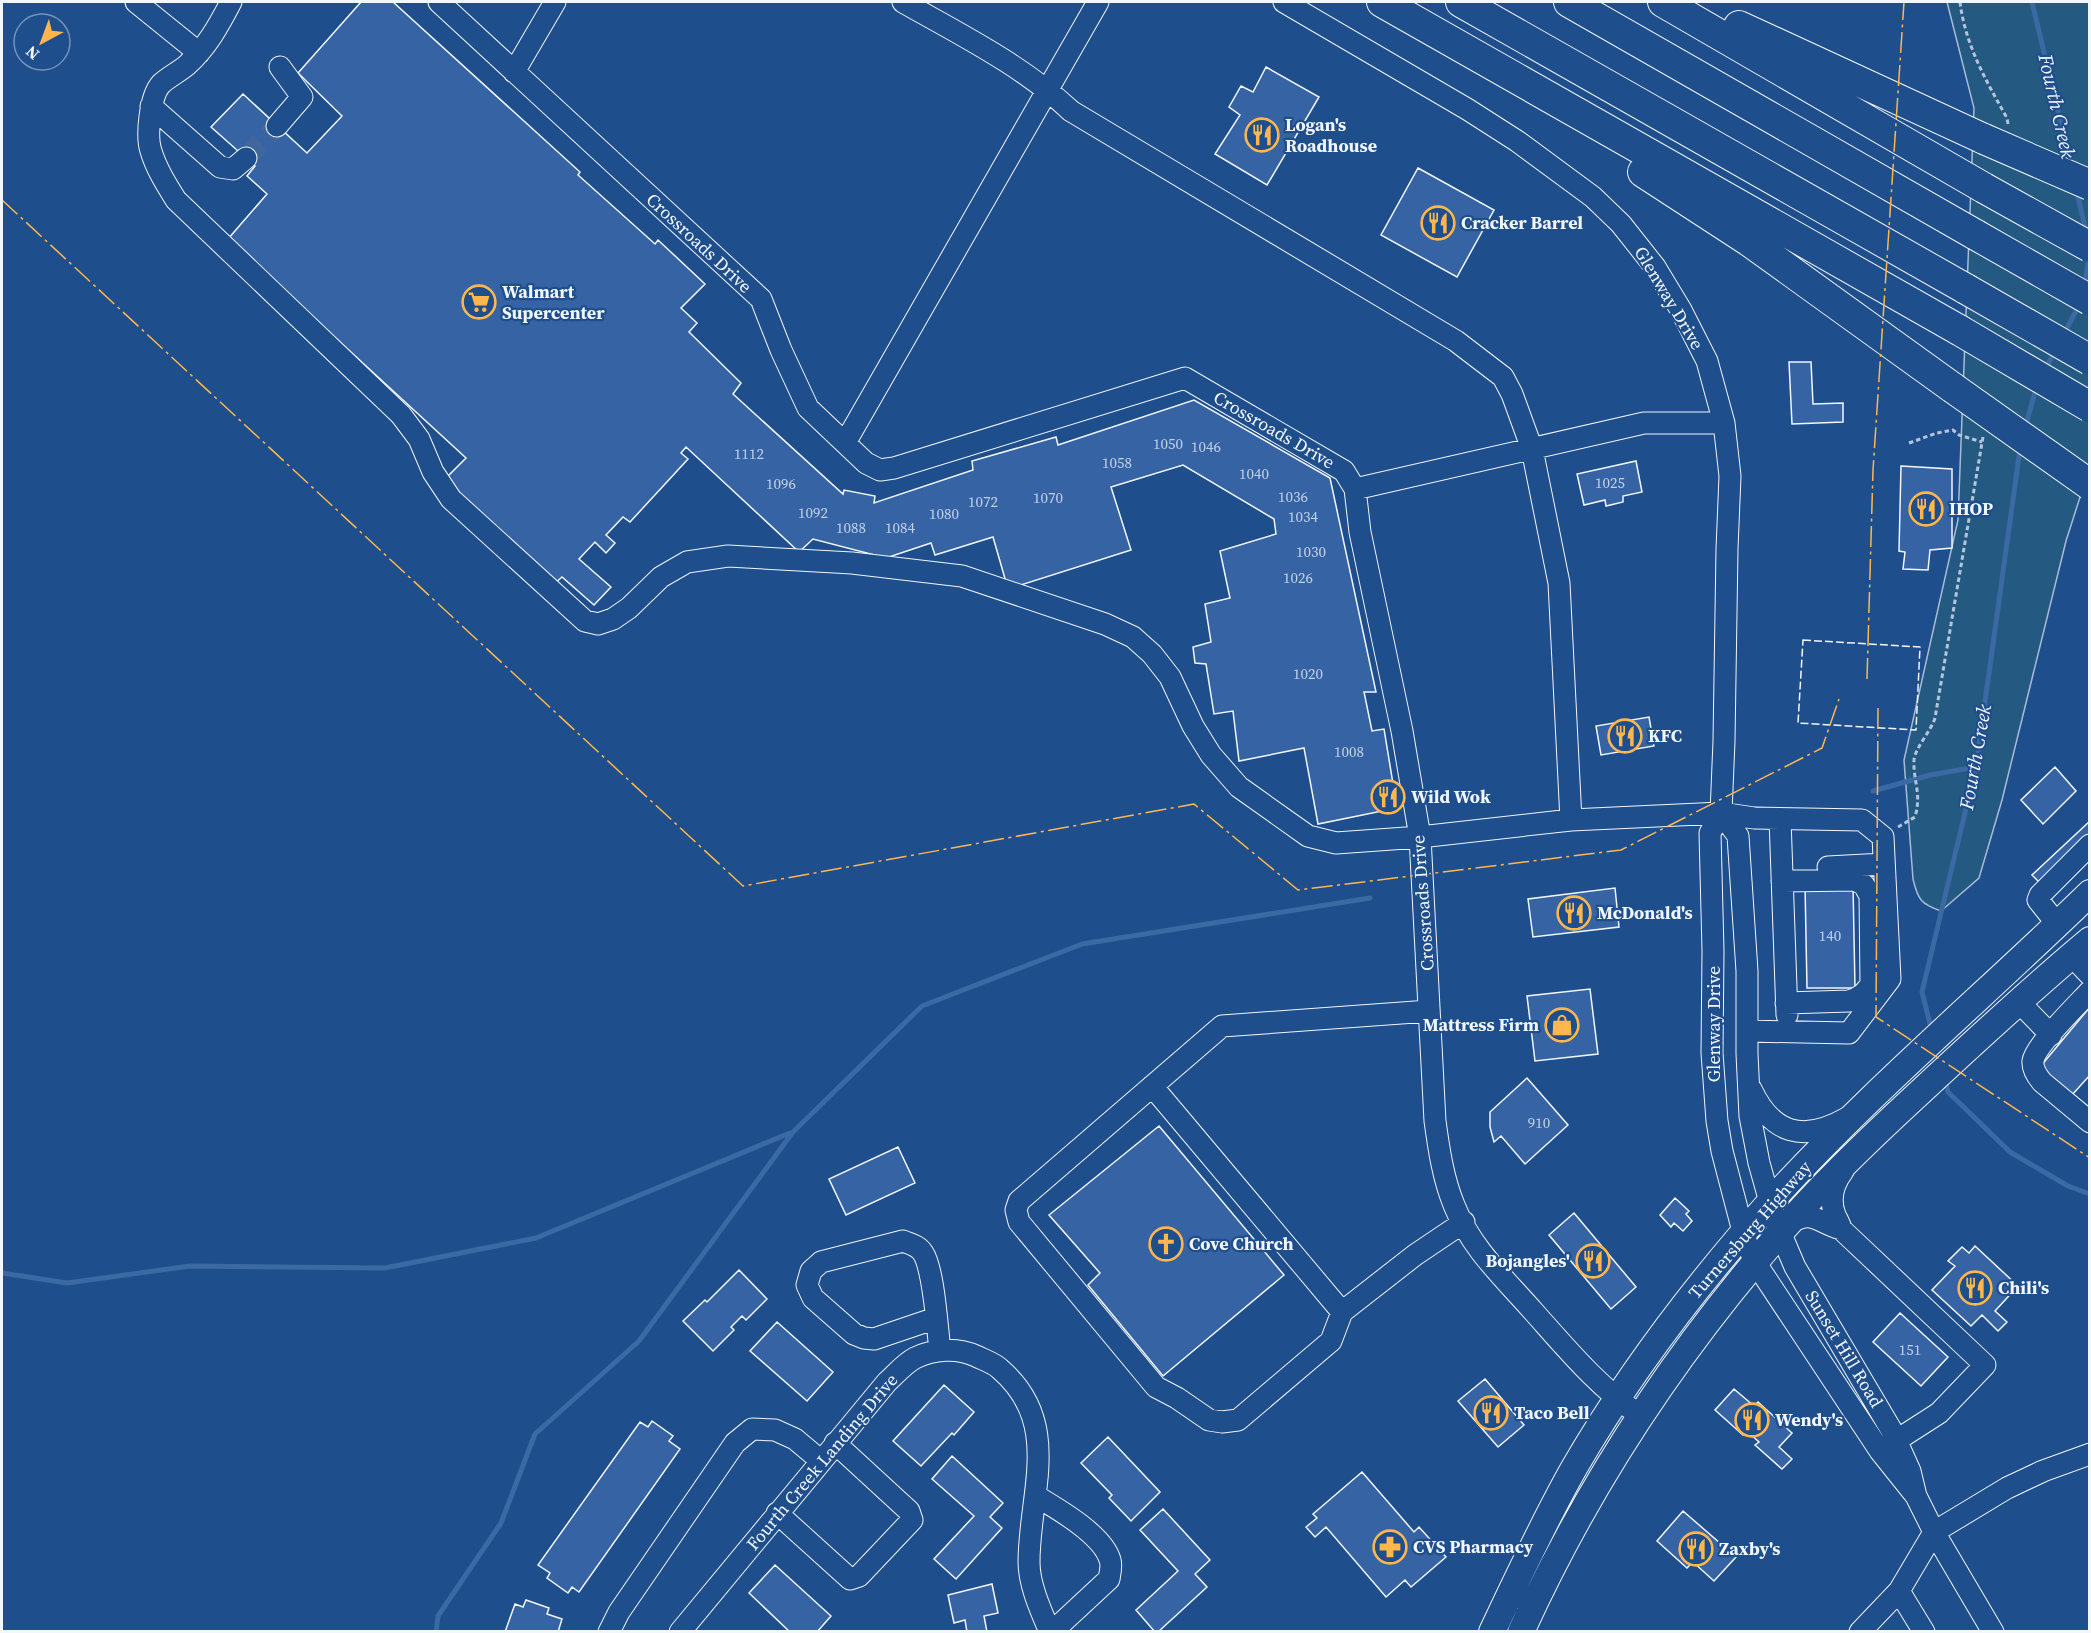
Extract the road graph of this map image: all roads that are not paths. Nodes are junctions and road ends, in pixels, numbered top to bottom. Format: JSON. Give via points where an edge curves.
{"nodes":[{"id":1,"x":136,"y":2,"type":"edge"},
{"id":2,"x":231,"y":2,"type":"edge"},
{"id":3,"x":439,"y":2,"type":"edge"},
{"id":4,"x":555,"y":2,"type":"edge"},
{"id":5,"x":903,"y":2,"type":"edge"},
{"id":6,"x":1098,"y":2,"type":"edge"},
{"id":7,"x":1284,"y":2,"type":"edge"},
{"id":8,"x":1382,"y":2,"type":"edge"},
{"id":9,"x":1461,"y":2,"type":"edge"},
{"id":10,"x":1569,"y":2,"type":"edge"},
{"id":11,"x":1663,"y":2,"type":"edge"},
{"id":12,"x":1687,"y":2,"type":"edge"},
{"id":13,"x":1428,"y":28,"type":"junction"},
{"id":14,"x":199,"y":53,"type":"junction"},
{"id":15,"x":280,"y":67,"type":"dead end"},
{"id":16,"x":514,"y":72,"type":"junction"},
{"id":17,"x":1048,"y":89,"type":"junction"},
{"id":18,"x":151,"y":106,"type":"junction"},
{"id":19,"x":277,"y":126,"type":"tunnel mouth"},
{"id":20,"x":239,"y":164,"type":"dead end"},
{"id":21,"x":2090,"y":185,"type":"edge"},
{"id":22,"x":2090,"y":248,"type":"edge"},
{"id":23,"x":2090,"y":300,"type":"edge"},
{"id":24,"x":2090,"y":360,"type":"edge"},
{"id":25,"x":2090,"y":407,"type":"edge"},
{"id":26,"x":1724,"y":423,"type":"junction"},
{"id":27,"x":846,"y":443,"type":"junction"},
{"id":28,"x":1532,"y":449,"type":"junction"},
{"id":29,"x":2090,"y":485,"type":"edge"},
{"id":30,"x":1355,"y":489,"type":"junction"},
{"id":31,"x":1721,"y":813,"type":"junction"},
{"id":32,"x":1780,"y":819,"type":"junction"},
{"id":33,"x":1571,"y":820,"type":"junction"},
{"id":34,"x":1420,"y":837,"type":"junction"},
{"id":35,"x":2090,"y":844,"type":"edge"},
{"id":36,"x":1884,"y":864,"type":"junction"},
{"id":37,"x":1782,"y":875,"type":"junction"},
{"id":38,"x":2090,"y":893,"type":"edge"},
{"id":39,"x":2057,"y":924,"type":"junction"},
{"id":40,"x":2080,"y":948,"type":"edge"},
{"id":41,"x":2090,"y":975,"type":"edge"},
{"id":42,"x":2090,"y":991,"type":"edge"},
{"id":43,"x":1786,"y":1003,"type":"junction"},
{"id":44,"x":2014,"y":1004,"type":"junction"},
{"id":45,"x":1429,"y":1011,"type":"junction"},
{"id":46,"x":1747,"y":1030,"type":"junction"},
{"id":47,"x":1787,"y":1031,"type":"junction"},
{"id":48,"x":2050,"y":1035,"type":"junction"},
{"id":49,"x":1748,"y":1080,"type":"junction"},
{"id":50,"x":1152,"y":1086,"type":"junction"},
{"id":51,"x":1870,"y":1102,"type":"junction"},
{"id":52,"x":2090,"y":1122,"type":"edge"},
{"id":53,"x":1860,"y":1149,"type":"junction"},
{"id":54,"x":1769,"y":1203,"type":"junction"},
{"id":55,"x":1464,"y":1222,"type":"junction"},
{"id":56,"x":1840,"y":1229,"type":"junction"},
{"id":57,"x":1781,"y":1231,"type":"junction"},
{"id":58,"x":1743,"y":1234,"type":"junction"},
{"id":59,"x":1755,"y":1262,"type":"junction"},
{"id":60,"x":1342,"y":1312,"type":"junction"},
{"id":61,"x":936,"y":1318,"type":"junction"},
{"id":62,"x":940,"y":1350,"type":"junction"},
{"id":63,"x":1618,"y":1400,"type":"junction"},
{"id":64,"x":1641,"y":1416,"type":"junction"},
{"id":65,"x":1897,"y":1440,"type":"junction"},
{"id":66,"x":836,"y":1443,"type":"junction"},
{"id":67,"x":2089,"y":1455,"type":"edge"},
{"id":68,"x":820,"y":1460,"type":"junction"},
{"id":69,"x":1036,"y":1496,"type":"junction"},
{"id":70,"x":1916,"y":1496,"type":"junction"},
{"id":71,"x":777,"y":1513,"type":"junction"},
{"id":72,"x":1934,"y":1532,"type":"junction"},
{"id":73,"x":1899,"y":1591,"type":"junction"},
{"id":74,"x":609,"y":1632,"type":"edge"},
{"id":75,"x":680,"y":1632,"type":"edge"},
{"id":76,"x":1051,"y":1632,"type":"edge"},
{"id":77,"x":1492,"y":1632,"type":"edge"},
{"id":78,"x":1521,"y":1632,"type":"edge"},
{"id":79,"x":1860,"y":1632,"type":"edge"},
{"id":80,"x":1924,"y":1632,"type":"edge"},
{"id":81,"x":1993,"y":1632,"type":"edge"}],
"edges":[{"from":1,"to":14,"type":"street"},
{"from":2,"to":14,"type":"street"},
{"from":3,"to":16,"type":"street","name":"Crossroads Drive"},
{"from":4,"to":16,"type":"street"},
{"from":5,"to":17,"type":"street"},
{"from":6,"to":17,"type":"street"},
{"from":7,"to":26,"type":"street","name":"Glenway Drive","via":[[1467,109],[1593,197],[1621,224],[1655,267],[1681,310],[1707,361]]},
{"from":8,"to":13,"type":"highway"},
{"from":9,"to":24,"type":"highway","bridge":true},
{"from":10,"to":23,"type":"highway","bridge":true},
{"from":11,"to":22,"type":"highway","bridge":true},
{"from":12,"to":21,"type":"highway","bridge":true},
{"from":13,"to":25,"type":"highway","bridge":true},
{"from":13,"to":29,"type":"highway","bridge":true,"via":[[1749,241]]},
{"from":14,"to":18,"type":"street","via":[[160,84]]},
{"from":15,"to":19,"type":"street","via":[[302,97]]},
{"from":16,"to":27,"type":"street","name":"Crossroads Drive","via":[[761,299],[808,408]]},
{"from":17,"to":27,"type":"street"},
{"from":17,"to":28,"type":"street","via":[[1071,111],[1468,349],[1503,377]]},
{"from":18,"to":20,"type":"street","via":[[220,167]]},
{"from":18,"to":34,"type":"street","via":[[149,148],[176,200],[401,415],[419,439],[433,472],[451,499],[585,621],[597,624],[613,619],[661,577],[687,562],[728,556],[852,563],[962,576],[1105,624],[1132,637],[1170,677],[1193,726],[1239,787],[1308,836],[1336,843]]},
{"from":26,"to":28,"type":"street","via":[[1644,423]]},
{"from":26,"to":31,"type":"street","name":"Glenway Drive","via":[[1730,476]]},
{"from":27,"to":30,"type":"street","name":"Crossroads Drive","via":[[866,463],[880,470],[894,468],[1185,378],[1344,471]]},
{"from":28,"to":30,"type":"street"},
{"from":28,"to":33,"type":"street","via":[[1559,583]]},
{"from":30,"to":34,"type":"street","name":"Crossroads Drive"},
{"from":31,"to":32,"type":"street"},
{"from":31,"to":33,"type":"street"},
{"from":31,"to":46,"type":"street","name":"Glenway Drive","via":[[1738,836]]},
{"from":31,"to":58,"type":"street","name":"Glenway Drive","via":[[1710,833],[1712,1053],[1720,1142]]},
{"from":32,"to":36,"type":"street","via":[[1862,820],[1883,837]]},
{"from":32,"to":37,"type":"street"},
{"from":33,"to":34,"type":"street"},
{"from":34,"to":45,"type":"street","name":"Crossroads Drive"},
{"from":35,"to":39,"type":"street","via":[[2040,895],[2038,900]]},
{"from":36,"to":37,"type":"street"},
{"from":36,"to":47,"type":"street","via":[[1890,979],[1849,1033]]},
{"from":37,"to":43,"type":"street"},
{"from":37,"to":43,"type":"street","via":[[1855,880],[1864,885],[1870,896],[1871,984],[1866,992],[1849,1001]]},
{"from":38,"to":39,"type":"main road","name":"Turnersburg Highway"},
{"from":39,"to":51,"type":"main road","name":"Turnersburg Highway"},
{"from":40,"to":41,"type":"street"},
{"from":40,"to":44,"type":"main road","name":"Turnersburg Highway"},
{"from":42,"to":48,"type":"street"},
{"from":43,"to":47,"type":"street"},
{"from":44,"to":48,"type":"street"},
{"from":44,"to":53,"type":"main road","name":"Turnersburg Highway"},
{"from":45,"to":50,"type":"street","via":[[1222,1026]]},
{"from":45,"to":55,"type":"street","name":"Crossroads Drive","via":[[1440,1161]]},
{"from":46,"to":47,"type":"street"},
{"from":46,"to":49,"type":"street","name":"Glenway Drive"},
{"from":48,"to":52,"type":"street","via":[[2033,1062],[2036,1074]]},
{"from":49,"to":51,"type":"street","name":"Glenway Drive","via":[[1766,1113],[1781,1127],[1795,1131],[1821,1130]]},
{"from":49,"to":54,"type":"street","name":"Glenway Drive","via":[[1753,1135]]},
{"from":50,"to":60,"type":"street"},
{"from":50,"to":60,"type":"street","via":[[1019,1201],[1016,1210],[1019,1222],[1156,1387],[1209,1420],[1238,1420],[1331,1341]]},
{"from":51,"to":54,"type":"main road","name":"Turnersburg Highway"},
{"from":53,"to":56,"type":"street","via":[[1834,1187],[1832,1204]]},
{"from":53,"to":57,"type":"main road","name":"Turnersburg Highway"},
{"from":54,"to":57,"type":"street","name":"Sunset Hill Road"},
{"from":54,"to":58,"type":"main road","name":"Turnersburg Highway"},
{"from":55,"to":60,"type":"street"},
{"from":55,"to":63,"type":"street","name":"Crossroads Drive","via":[[1482,1256]]},
{"from":56,"to":57,"type":"street","via":[[1811,1217],[1797,1219]]},
{"from":56,"to":65,"type":"street","via":[[1985,1365],[1939,1413]]},
{"from":57,"to":59,"type":"main road","name":"Turnersburg Highway"},
{"from":57,"to":65,"type":"street","name":"Sunset Hill Road","via":[[1795,1267]]},
{"from":58,"to":59,"type":"street","name":"Sunset Hill Road"},
{"from":58,"to":63,"type":"main road","name":"Turnersburg Highway","via":[[1683,1308]]},
{"from":59,"to":64,"type":"main road","name":"Turnersburg Highway","via":[[1698,1332]]},
{"from":59,"to":70,"type":"street","name":"Sunset Hill Road","via":[[1880,1451]]},
{"from":61,"to":61,"type":"street","via":[[929,1268],[923,1252],[915,1245],[903,1241],[821,1262],[811,1271],[807,1286],[813,1298],[854,1334],[864,1338],[874,1339]]},
{"from":61,"to":62,"type":"street"},
{"from":62,"to":66,"type":"street","name":"Fourth Creek Landing Drive","via":[[913,1359],[887,1382]]},
{"from":62,"to":69,"type":"street","name":"Fourth Creek Landing Drive","via":[[968,1352],[999,1368],[1020,1391],[1035,1420],[1039,1440]]},
{"from":63,"to":64,"type":"street","name":"Crossroads Drive"},
{"from":63,"to":77,"type":"main road","name":"Turnersburg Highway","via":[[1568,1480]]},
{"from":64,"to":78,"type":"main road","name":"Turnersburg Highway","via":[[1583,1510]]},
{"from":65,"to":70,"type":"street","name":"Sunset Hill Road"},
{"from":66,"to":68,"type":"street","name":"Fourth Creek Landing Drive"},
{"from":66,"to":71,"type":"street","via":[[909,1511],[912,1520],[859,1576],[850,1579]]},
{"from":67,"to":72,"type":"street","via":[[2007,1488]]},
{"from":68,"to":71,"type":"street","name":"Fourth Creek Landing Drive"},
{"from":68,"to":74,"type":"street","via":[[795,1439],[775,1430],[752,1429],[735,1443]]},
{"from":69,"to":76,"type":"street","name":"Fourth Creek Landing Drive","via":[[1029,1565]]},
{"from":69,"to":76,"type":"street","via":[[1068,1515],[1102,1544],[1111,1561],[1109,1579]]},
{"from":70,"to":72,"type":"street","name":"Sunset Hill Road"},
{"from":71,"to":75,"type":"street","name":"Fourth Creek Landing Drive"},
{"from":72,"to":73,"type":"street"},
{"from":72,"to":81,"type":"street","name":"Sunset Hill Road"},
{"from":73,"to":79,"type":"street"},
{"from":73,"to":80,"type":"street"}]}
